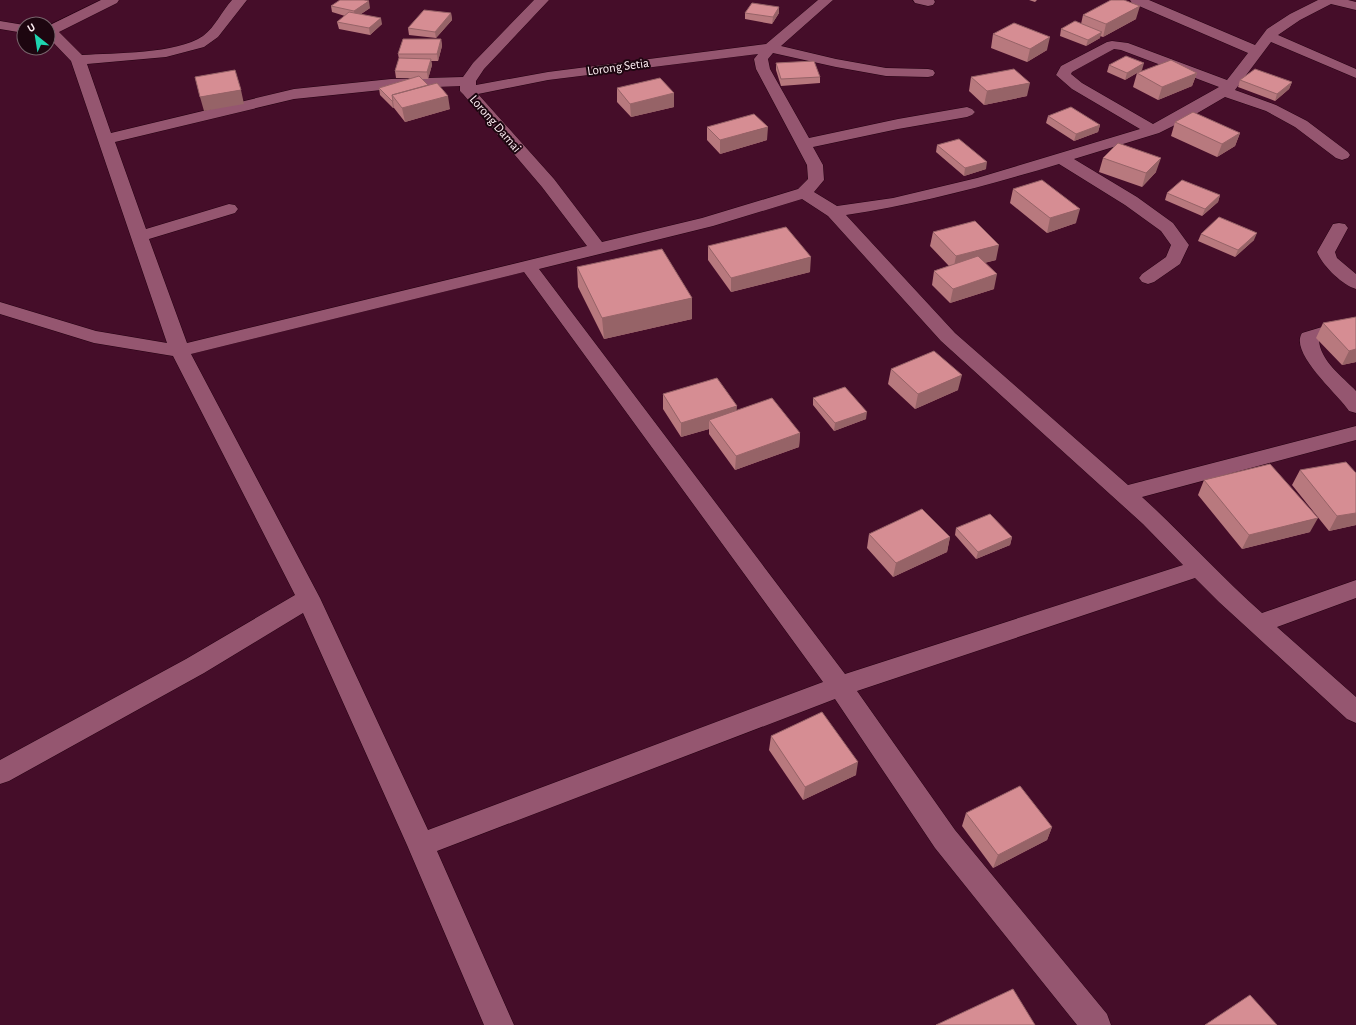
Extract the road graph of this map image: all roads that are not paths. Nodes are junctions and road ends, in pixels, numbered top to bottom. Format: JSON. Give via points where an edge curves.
{"nodes":[{"id":1,"x":112,"y":0,"type":"edge"},
{"id":2,"x":240,"y":0,"type":"edge"},
{"id":3,"x":542,"y":0,"type":"edge"},
{"id":4,"x":826,"y":0,"type":"edge"},
{"id":5,"x":1136,"y":0,"type":"edge"},
{"id":6,"x":1330,"y":0,"type":"edge"},
{"id":7,"x":1356,"y":6,"type":"edge"},
{"id":8,"x":0,"y":25,"type":"edge"},
{"id":9,"x":16,"y":28,"type":"edge"},
{"id":10,"x":56,"y":28,"type":"edge"},
{"id":11,"x":56,"y":36,"type":"edge"},
{"id":12,"x":1269,"y":36,"type":"junction"},
{"id":13,"x":770,"y":48,"type":"junction"},
{"id":14,"x":1257,"y":51,"type":"junction"},
{"id":15,"x":78,"y":60,"type":"junction"},
{"id":16,"x":928,"y":73,"type":"dead end"},
{"id":17,"x":1356,"y":74,"type":"edge"},
{"id":18,"x":468,"y":86,"type":"junction"},
{"id":19,"x":1227,"y":89,"type":"junction"},
{"id":20,"x":967,"y":112,"type":"dead end"},
{"id":21,"x":1153,"y":130,"type":"junction"},
{"id":22,"x":106,"y":139,"type":"junction"},
{"id":23,"x":805,"y":144,"type":"junction"},
{"id":24,"x":1342,"y":156,"type":"dead end"},
{"id":25,"x":1062,"y":158,"type":"junction"},
{"id":26,"x":804,"y":193,"type":"junction"},
{"id":27,"x":229,"y":209,"type":"dead end"},
{"id":28,"x":834,"y":212,"type":"junction"},
{"id":29,"x":1339,"y":228,"type":"dead end"},
{"id":30,"x":140,"y":236,"type":"junction"},
{"id":31,"x":598,"y":249,"type":"junction"},
{"id":32,"x":528,"y":266,"type":"junction"},
{"id":33,"x":1148,"y":278,"type":"dead end"},
{"id":34,"x":1356,"y":283,"type":"edge"},
{"id":35,"x":0,"y":308,"type":"edge"},
{"id":36,"x":23,"y":315,"type":"junction"},
{"id":37,"x":0,"y":327,"type":"edge"},
{"id":38,"x":1356,"y":328,"type":"edge"},
{"id":39,"x":180,"y":351,"type":"junction"},
{"id":40,"x":1356,"y":406,"type":"edge"},
{"id":41,"x":1356,"y":433,"type":"edge"},
{"id":42,"x":1124,"y":494,"type":"junction"},
{"id":43,"x":1200,"y":568,"type":"junction"},
{"id":44,"x":1356,"y":588,"type":"edge"},
{"id":45,"x":308,"y":598,"type":"junction"},
{"id":46,"x":1258,"y":624,"type":"junction"},
{"id":47,"x":840,"y":686,"type":"junction"},
{"id":48,"x":1356,"y":712,"type":"edge"},
{"id":49,"x":0,"y":773,"type":"edge"},
{"id":50,"x":421,"y":845,"type":"junction"},
{"id":51,"x":499,"y":1025,"type":"edge"},
{"id":52,"x":1096,"y":1025,"type":"edge"}],
"edges":[{"from":1,"to":10,"type":"street"},
{"from":2,"to":15,"type":"street","via":[[210,38],[199,45],[176,52]]},
{"from":3,"to":18,"type":"street","name":"Lorong Damai","via":[[478,66]]},
{"from":4,"to":13,"type":"street"},
{"from":5,"to":14,"type":"street"},
{"from":6,"to":7,"type":"street"},
{"from":6,"to":12,"type":"street","via":[[1295,17]]},
{"from":8,"to":9,"type":"street"},
{"from":11,"to":15,"type":"street"},
{"from":12,"to":14,"type":"street"},
{"from":12,"to":17,"type":"street"},
{"from":13,"to":16,"type":"street","name":"Lorong Setia","via":[[886,72]]},
{"from":13,"to":18,"type":"street","name":"Lorong Setia","via":[[721,52]]},
{"from":13,"to":23,"type":"street","via":[[761,59],[763,69]]},
{"from":14,"to":19,"type":"street"},
{"from":15,"to":22,"type":"street"},
{"from":18,"to":22,"type":"street","name":"Lorong Setia","via":[[391,84],[294,94]]},
{"from":18,"to":31,"type":"street","name":"Lorong Damai","via":[[548,183]]},
{"from":19,"to":21,"type":"street"},
{"from":19,"to":21,"type":"street","via":[[1123,46],[1112,45],[1102,49],[1066,69],[1063,75],[1077,86]]},
{"from":19,"to":24,"type":"street","via":[[1301,124]]},
{"from":20,"to":23,"type":"street"},
{"from":21,"to":25,"type":"street"},
{"from":22,"to":30,"type":"street"},
{"from":23,"to":26,"type":"street","via":[[815,165],[816,180]]},
{"from":25,"to":28,"type":"street","via":[[975,184],[893,203]]},
{"from":25,"to":33,"type":"street","via":[[1167,226],[1180,244],[1174,260]]},
{"from":26,"to":28,"type":"street"},
{"from":26,"to":31,"type":"street","via":[[706,222]]},
{"from":27,"to":30,"type":"street"},
{"from":28,"to":42,"type":"street","via":[[948,337]]},
{"from":29,"to":34,"type":"street","via":[[1326,252],[1329,260]]},
{"from":30,"to":39,"type":"street"},
{"from":31,"to":32,"type":"street"},
{"from":32,"to":39,"type":"street"},
{"from":32,"to":47,"type":"street"},
{"from":35,"to":36,"type":"street"},
{"from":36,"to":37,"type":"street"},
{"from":36,"to":39,"type":"street","via":[[94,336]]},
{"from":38,"to":40,"type":"street","via":[[1322,333],[1309,337],[1308,342],[1317,360]]},
{"from":39,"to":45,"type":"street"},
{"from":41,"to":42,"type":"street"},
{"from":42,"to":43,"type":"street"},
{"from":43,"to":46,"type":"street"},
{"from":43,"to":47,"type":"street"},
{"from":44,"to":46,"type":"street"},
{"from":45,"to":49,"type":"street","via":[[195,666]]},
{"from":45,"to":50,"type":"street"},
{"from":46,"to":48,"type":"street"},
{"from":47,"to":50,"type":"street"},
{"from":47,"to":52,"type":"street","via":[[945,839]]},
{"from":50,"to":51,"type":"street"}]}
